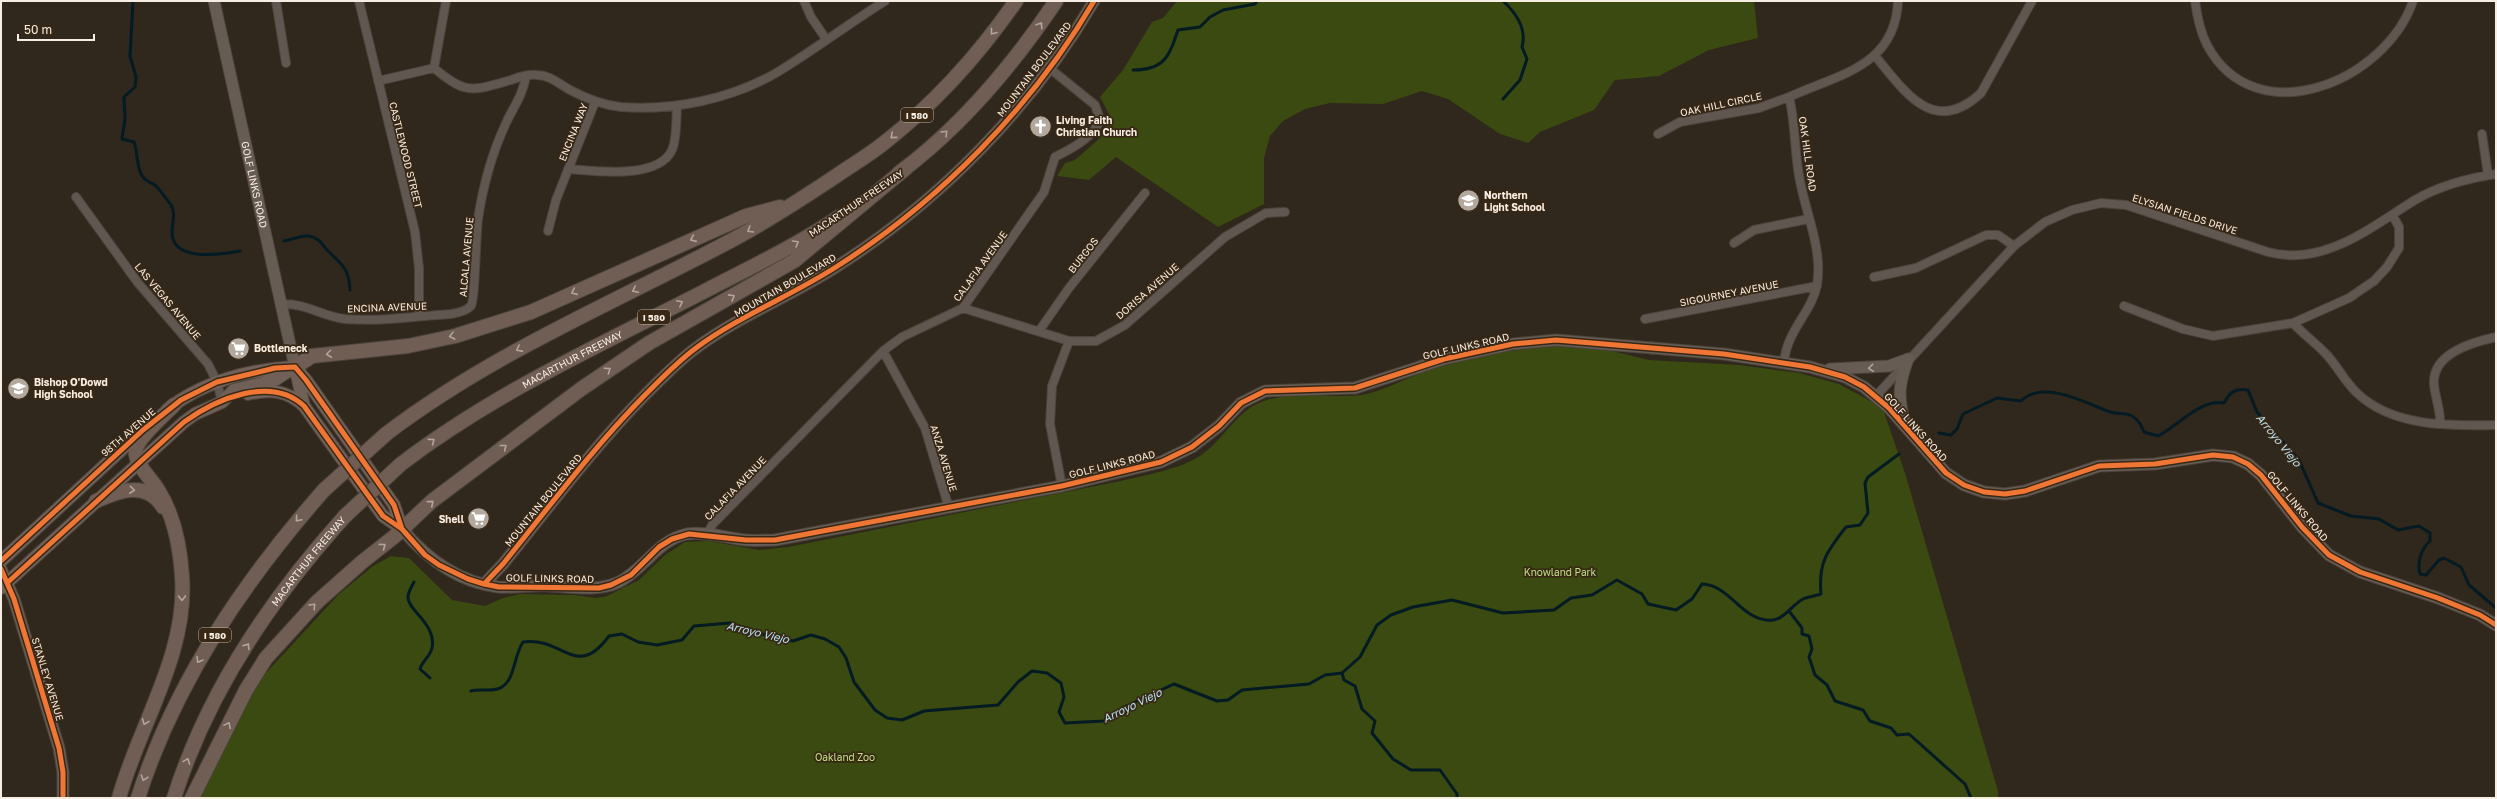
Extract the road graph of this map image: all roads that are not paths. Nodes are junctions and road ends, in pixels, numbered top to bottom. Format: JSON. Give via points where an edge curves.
{"nodes":[{"id":1,"x":214,"y":1,"type":"edge"},
{"id":2,"x":276,"y":1,"type":"edge"},
{"id":3,"x":359,"y":1,"type":"edge"},
{"id":4,"x":446,"y":1,"type":"edge"},
{"id":5,"x":804,"y":1,"type":"edge"},
{"id":6,"x":885,"y":1,"type":"edge"},
{"id":7,"x":1016,"y":1,"type":"edge"},
{"id":8,"x":1056,"y":1,"type":"edge"},
{"id":9,"x":1094,"y":1,"type":"edge"},
{"id":10,"x":1898,"y":1,"type":"edge"},
{"id":11,"x":2032,"y":1,"type":"edge"},
{"id":12,"x":2195,"y":1,"type":"edge"},
{"id":13,"x":2413,"y":1,"type":"edge"},
{"id":14,"x":826,"y":39,"type":"junction"},
{"id":15,"x":1876,"y":57,"type":"junction"},
{"id":16,"x":286,"y":63,"type":"dead end"},
{"id":17,"x":434,"y":68,"type":"junction"},
{"id":18,"x":1048,"y":68,"type":"junction"},
{"id":19,"x":526,"y":76,"type":"junction"},
{"id":20,"x":378,"y":80,"type":"junction"},
{"id":21,"x":1789,"y":96,"type":"junction"},
{"id":22,"x":596,"y":102,"type":"junction"},
{"id":23,"x":677,"y":106,"type":"junction"},
{"id":24,"x":1658,"y":134,"type":"dead end"},
{"id":25,"x":2482,"y":134,"type":"dead end"},
{"id":26,"x":906,"y":168,"type":"junction"},
{"id":27,"x":568,"y":169,"type":"junction"},
{"id":28,"x":2492,"y":174,"type":"edge"},
{"id":29,"x":1145,"y":193,"type":"dead end"},
{"id":30,"x":76,"y":197,"type":"dead end"},
{"id":31,"x":795,"y":203,"type":"junction"},
{"id":32,"x":1285,"y":212,"type":"dead end"},
{"id":33,"x":2393,"y":216,"type":"junction"},
{"id":34,"x":1808,"y":218,"type":"junction"},
{"id":35,"x":548,"y":231,"type":"dead end"},
{"id":36,"x":1734,"y":243,"type":"dead end"},
{"id":37,"x":2014,"y":246,"type":"junction"},
{"id":38,"x":1874,"y":277,"type":"dead end"},
{"id":39,"x":1817,"y":286,"type":"junction"},
{"id":40,"x":280,"y":304,"type":"junction"},
{"id":41,"x":472,"y":305,"type":"joint"},
{"id":42,"x":2124,"y":306,"type":"dead end"},
{"id":43,"x":963,"y":308,"type":"junction"},
{"id":44,"x":418,"y":316,"type":"junction"},
{"id":45,"x":1645,"y":319,"type":"dead end"},
{"id":46,"x":2294,"y":323,"type":"junction"},
{"id":47,"x":1039,"y":331,"type":"junction"},
{"id":48,"x":2496,"y":338,"type":"edge"},
{"id":49,"x":1069,"y":341,"type":"junction"},
{"id":50,"x":883,"y":351,"type":"junction"},
{"id":51,"x":1908,"y":359,"type":"junction"},
{"id":52,"x":1784,"y":362,"type":"junction"},
{"id":53,"x":295,"y":367,"type":"junction"},
{"id":54,"x":1822,"y":370,"type":"junction"},
{"id":55,"x":217,"y":382,"type":"junction"},
{"id":56,"x":1876,"y":396,"type":"junction"},
{"id":57,"x":222,"y":402,"type":"junction"},
{"id":58,"x":174,"y":405,"type":"junction"},
{"id":59,"x":304,"y":406,"type":"junction"},
{"id":60,"x":2440,"y":424,"type":"junction"},
{"id":61,"x":2496,"y":425,"type":"edge"},
{"id":62,"x":1905,"y":426,"type":"junction"},
{"id":63,"x":138,"y":462,"type":"junction"},
{"id":64,"x":1062,"y":486,"type":"junction"},
{"id":65,"x":96,"y":501,"type":"junction"},
{"id":66,"x":949,"y":508,"type":"junction"},
{"id":67,"x":173,"y":526,"type":"junction"},
{"id":68,"x":402,"y":529,"type":"junction"},
{"id":69,"x":707,"y":535,"type":"junction"},
{"id":70,"x":1,"y":561,"type":"edge"},
{"id":71,"x":1,"y":569,"type":"edge"},
{"id":72,"x":484,"y":584,"type":"junction"},
{"id":73,"x":4,"y":586,"type":"edge"},
{"id":74,"x":2496,"y":625,"type":"edge"},
{"id":75,"x":63,"y":798,"type":"edge"},
{"id":76,"x":118,"y":798,"type":"edge"},
{"id":77,"x":138,"y":798,"type":"edge"},
{"id":78,"x":174,"y":798,"type":"edge"},
{"id":79,"x":192,"y":798,"type":"edge"}],
"edges":[{"from":1,"to":40,"type":"main road","name":"GOLF LINKS ROAD"},
{"from":2,"to":16,"type":"street"},
{"from":3,"to":20,"type":"street","name":"CASTLEWOOD STREET"},
{"from":4,"to":17,"type":"street"},
{"from":5,"to":14,"type":"street"},
{"from":6,"to":14,"type":"street"},
{"from":7,"to":31,"type":"highway","number":"I 580","one_way":true,"via":[[982,45],[918,114],[884,143]]},
{"from":26,"to":8,"type":"highway","name":"MACARTHUR FREEWAY","number":"I 580","one_way":true,"via":[[976,103],[1008,66]]},
{"from":9,"to":18,"type":"main road","name":"MOUNTAIN BOULEVARD"},
{"from":10,"to":15,"type":"street","via":[[1892,34]]},
{"from":11,"to":15,"type":"street","via":[[1981,92],[1969,104],[1957,110],[1933,110],[1921,106]]},
{"from":12,"to":13,"type":"street","via":[[2200,28],[2221,64],[2236,77],[2255,87],[2275,92],[2295,92],[2334,82],[2357,70],[2378,54],[2397,32]]},
{"from":14,"to":23,"type":"street","via":[[776,73],[729,94]]},
{"from":15,"to":21,"type":"street","via":[[1859,67]]},
{"from":17,"to":19,"type":"street","via":[[456,85],[472,90]]},
{"from":17,"to":20,"type":"street"},
{"from":18,"to":43,"type":"street","name":"CALAFIA AVENUE","via":[[1095,105],[1100,114],[1099,124],[1081,142],[1055,157],[1044,192]]},
{"from":18,"to":72,"type":"main road","name":"MOUNTAIN BOULEVARD","via":[[1025,99],[988,140],[912,211],[836,267],[705,341],[680,361],[609,432],[505,562]]},
{"from":19,"to":22,"type":"street","via":[[538,75],[556,80],[568,89]]},
{"from":19,"to":41,"type":"street","name":"ALCALA AVENUE","via":[[523,94],[506,123],[487,173],[478,219]]},
{"from":20,"to":44,"type":"street","name":"CASTLEWOOD STREET","via":[[415,232],[419,268]]},
{"from":21,"to":24,"type":"street","name":"OAK HILL CIRCLE","via":[[1759,108],[1680,122]]},
{"from":21,"to":34,"type":"street","name":"OAK HILL ROAD","via":[[1798,174]]},
{"from":22,"to":23,"type":"street","via":[[622,107]]},
{"from":22,"to":27,"type":"street","name":"ENCINA WAY"},
{"from":23,"to":27,"type":"street","name":"ENCINA WAY","via":[[673,149],[656,166],[618,172]]},
{"from":25,"to":28,"type":"street"},
{"from":68,"to":26,"type":"highway","one_way":true,"via":[[432,501],[604,372],[656,339],[794,261]]},
{"from":78,"to":26,"type":"highway","name":"MACARTHUR FREEWAY","number":"I 580","one_way":true,"bridge":true,"via":[[192,749],[225,681],[295,576],[346,516],[401,464],[436,438],[504,395],[791,246],[862,201]]},
{"from":27,"to":35,"type":"street","name":"ENCINA WAY"},
{"from":28,"to":33,"type":"street","name":"ELYSIAN FIELDS DRIVE","via":[[2435,190]]},
{"from":29,"to":47,"type":"street","name":"BURGOS","via":[[1069,288]]},
{"from":30,"to":55,"type":"street","name":"LAS VEGAS AVENUE","via":[[138,283],[208,364]]},
{"from":31,"to":53,"type":"highway","one_way":true,"via":[[746,216],[531,312],[456,336],[408,346],[312,356]]},
{"from":31,"to":77,"type":"highway","number":"I 580","one_way":true,"bridge":true,"via":[[736,238],[489,366],[430,402],[386,434],[324,490],[267,558],[197,663],[160,737]]},
{"from":32,"to":49,"type":"street","name":"DORISA AVENUE","via":[[1266,213],[1225,237],[1125,325],[1096,341]]},
{"from":33,"to":37,"type":"street","name":"ELYSIAN FIELDS DRIVE","via":[[2344,244],[2291,256],[2268,252],[2137,208],[2118,203],[2101,203],[2058,216]]},
{"from":33,"to":46,"type":"street","via":[[2399,227],[2399,248],[2387,268],[2349,298]]},
{"from":34,"to":36,"type":"street","via":[[1754,230]]},
{"from":34,"to":39,"type":"street","name":"OAK HILL ROAD","via":[[1817,251]]},
{"from":37,"to":38,"type":"street","via":[[1998,235],[1986,235],[1916,268]]},
{"from":37,"to":51,"type":"street","name":"ELYSIAN FIELDS DRIVE"},
{"from":39,"to":45,"type":"street","name":"SIGOURNEY AVENUE"},
{"from":39,"to":52,"type":"street","name":"OAK HILL ROAD","via":[[1790,336]]},
{"from":40,"to":44,"type":"street","name":"ENCINA AVENUE","via":[[300,304],[344,319]]},
{"from":40,"to":53,"type":"main road","name":"GOLF LINKS ROAD"},
{"from":41,"to":44,"type":"street","name":"ENCINA AVENUE","via":[[452,314]]},
{"from":42,"to":46,"type":"street","via":[[2198,334],[2213,336]]},
{"from":43,"to":47,"type":"street","name":"DORISA AVENUE"},
{"from":43,"to":50,"type":"street","name":"CALAFIA AVENUE","via":[[902,337]]},
{"from":46,"to":60,"type":"street","via":[[2323,351],[2356,393],[2368,403],[2410,420]]},
{"from":47,"to":49,"type":"street","name":"DORISA AVENUE"},
{"from":48,"to":60,"type":"street","via":[[2474,342],[2458,350],[2438,368],[2434,385],[2441,412]]},
{"from":49,"to":64,"type":"street","via":[[1052,386],[1050,424]]},
{"from":50,"to":66,"type":"street","name":"ANZA AVENUE","via":[[925,428]]},
{"from":50,"to":69,"type":"street","name":"CALAFIA AVENUE","via":[[712,525]]},
{"from":51,"to":54,"type":"main road","one_way":true,"via":[[1888,366]]},
{"from":51,"to":56,"type":"street","name":"ELYSIAN FIELDS DRIVE"},
{"from":51,"to":62,"type":"main road","via":[[1899,393]]},
{"from":52,"to":54,"type":"main road","name":"GOLF LINKS ROAD"},
{"from":52,"to":64,"type":"main road","name":"GOLF LINKS ROAD","via":[[1600,342],[1556,340],[1513,344],[1444,359],[1355,388],[1265,391],[1241,403],[1219,426],[1192,447],[1161,462]]},
{"from":53,"to":55,"type":"main road","name":"98TH AVENUE","via":[[275,368]]},
{"from":53,"to":57,"type":"main road","via":[[271,381],[234,390]]},
{"from":53,"to":59,"type":"main road","name":"GOLF LINKS ROAD"},
{"from":53,"to":68,"type":"main road","name":"GOLF LINKS ROAD","via":[[315,391],[394,505]]},
{"from":54,"to":56,"type":"main road","name":"GOLF LINKS ROAD","via":[[1855,382]]},
{"from":55,"to":57,"type":"street","name":"LAS VEGAS AVENUE"},
{"from":55,"to":58,"type":"main road","name":"98TH AVENUE"},
{"from":56,"to":62,"type":"main road","name":"GOLF LINKS ROAD"},
{"from":57,"to":59,"type":"main road","via":[[259,392],[274,391],[288,394]]},
{"from":57,"to":63,"type":"main road","via":[[195,414]]},
{"from":58,"to":63,"type":"highway","via":[[137,447]]},
{"from":58,"to":70,"type":"main road","name":"98TH AVENUE","via":[[143,430]]},
{"from":59,"to":68,"type":"main road","name":"GOLF LINKS ROAD","via":[[383,516]]},
{"from":60,"to":61,"type":"street"},
{"from":62,"to":74,"type":"main road","name":"GOLF LINKS ROAD","via":[[1946,473],[1964,485],[1994,493],[2025,491],[2099,466],[2155,464],[2213,455],[2233,457],[2248,464],[2261,475],[2302,527],[2329,555],[2360,572],[2438,598],[2480,615]]},
{"from":63,"to":65,"type":"main road"},
{"from":63,"to":67,"type":"highway","via":[[171,512]]},
{"from":64,"to":66,"type":"main road","name":"GOLF LINKS ROAD"},
{"from":65,"to":67,"type":"highway","one_way":true,"via":[[119,491],[139,491],[148,494],[162,505]]},
{"from":65,"to":73,"type":"main road"},
{"from":66,"to":69,"type":"main road","name":"GOLF LINKS ROAD","via":[[775,540],[746,540]]},
{"from":67,"to":76,"type":"highway","one_way":true,"via":[[181,559],[183,607],[175,646],[132,754]]},
{"from":68,"to":72,"type":"main road","name":"GOLF LINKS ROAD","via":[[425,555],[439,565]]},
{"from":79,"to":68,"type":"highway","one_way":true,"via":[[246,690],[266,658],[317,602]]},
{"from":69,"to":72,"type":"main road","name":"GOLF LINKS ROAD","via":[[689,534],[672,539],[659,547],[631,575],[611,585],[587,588],[499,587]]},
{"from":71,"to":73,"type":"main road","name":"STANLEY AVENUE"},
{"from":73,"to":75,"type":"main road","name":"STANLEY AVENUE","via":[[20,616],[59,748],[63,772]]}]}
